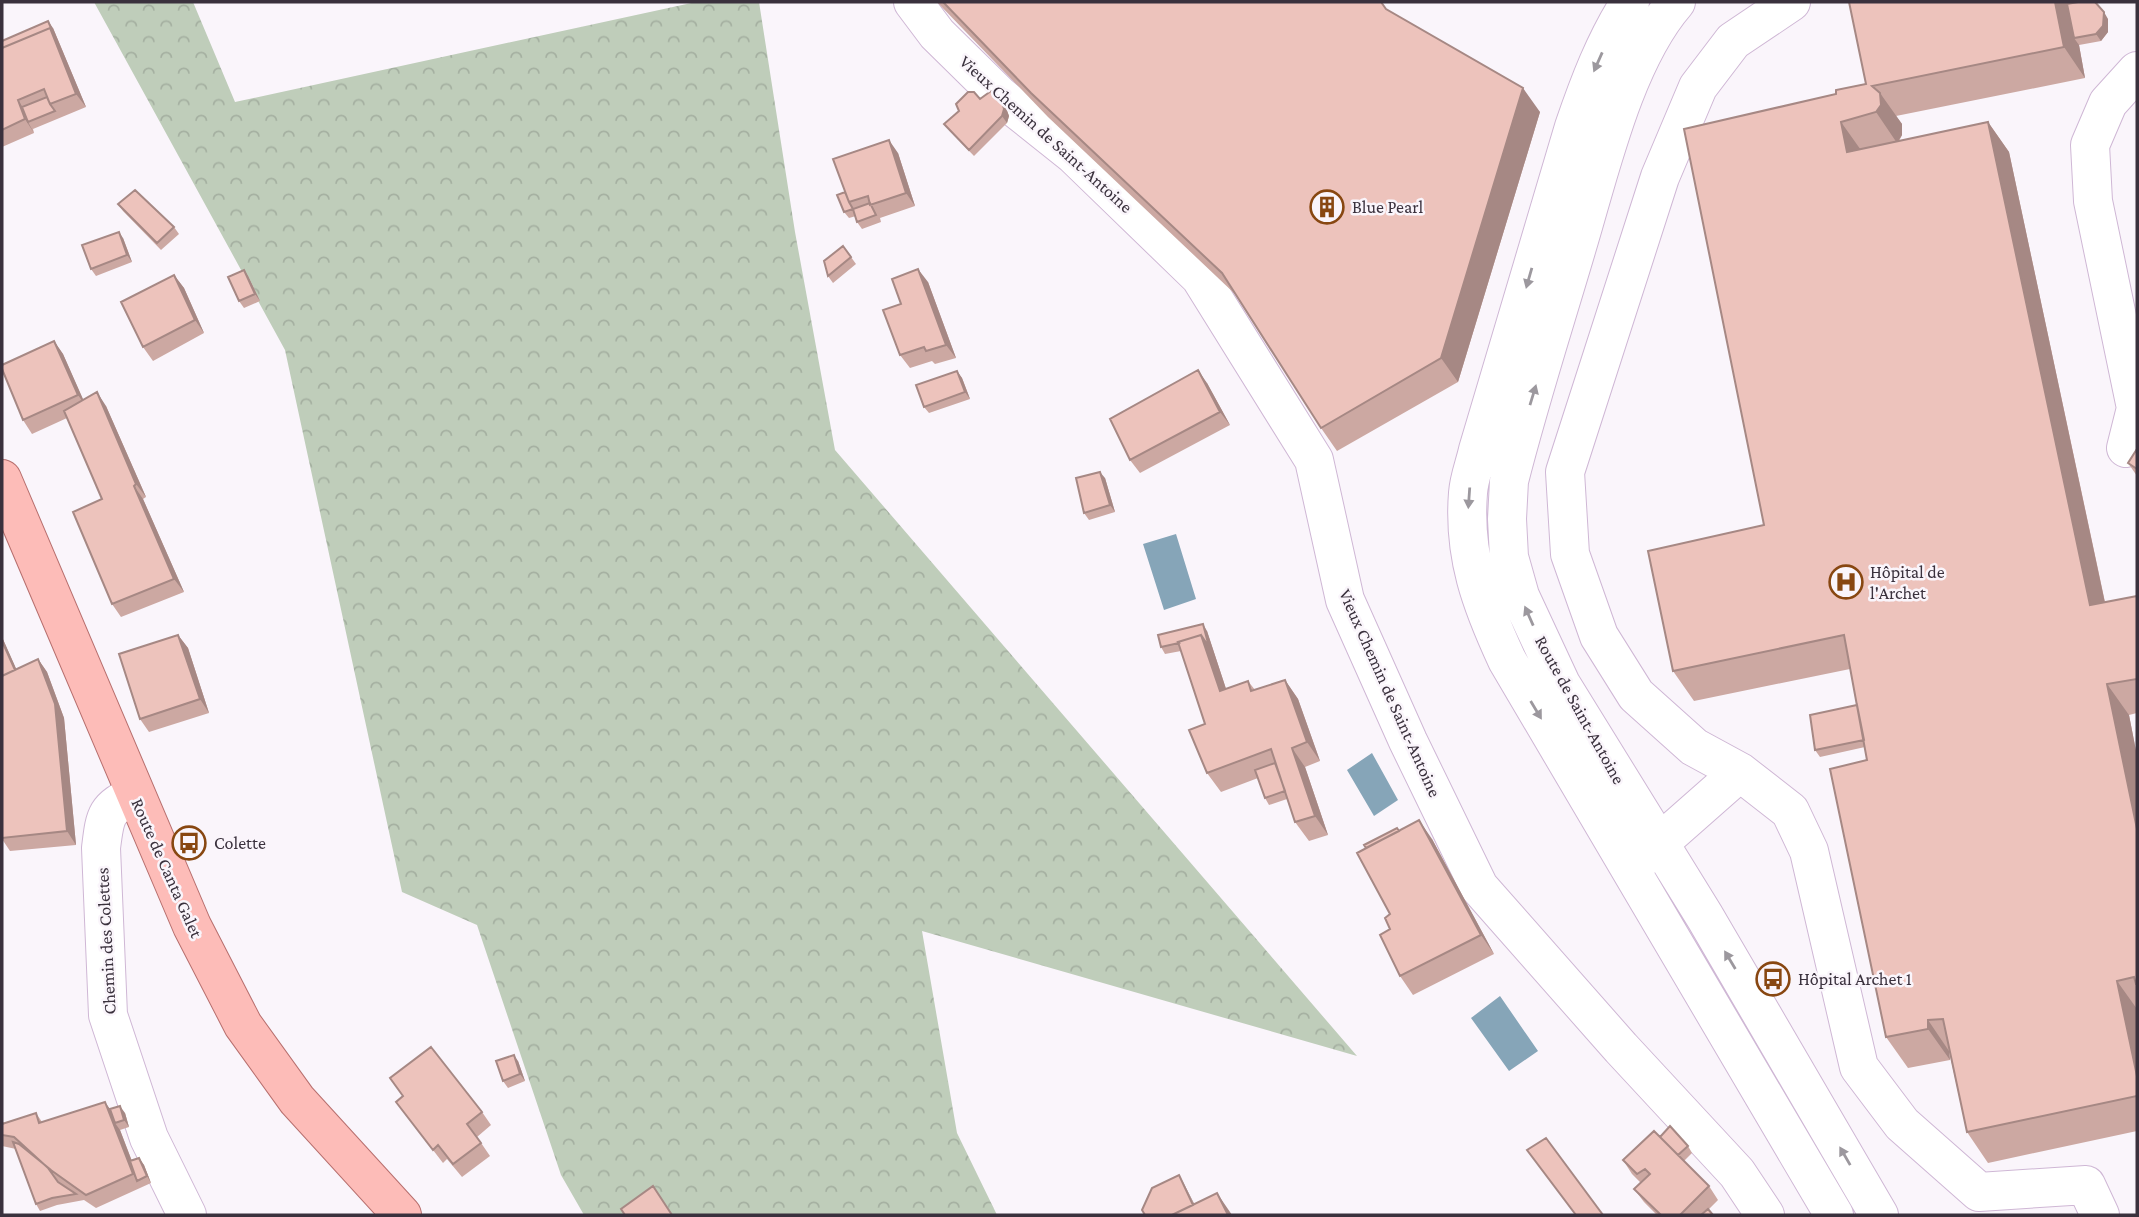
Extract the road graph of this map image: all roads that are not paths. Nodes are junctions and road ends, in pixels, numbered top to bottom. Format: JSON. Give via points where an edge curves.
{"nodes":[{"id":1,"x":913,"y":2,"type":"edge"},
{"id":2,"x":1630,"y":2,"type":"edge"},
{"id":3,"x":1676,"y":2,"type":"edge"},
{"id":4,"x":1791,"y":2,"type":"edge"},
{"id":5,"x":2137,"y":71,"type":"edge"},
{"id":6,"x":2126,"y":448,"type":"dead end"},
{"id":7,"x":2,"y":479,"type":"edge"},
{"id":8,"x":1740,"y":772,"type":"junction"},
{"id":9,"x":135,"y":795,"type":"junction"},
{"id":10,"x":1644,"y":857,"type":"junction"},
{"id":11,"x":187,"y":1215,"type":"edge"},
{"id":12,"x":402,"y":1215,"type":"edge"},
{"id":13,"x":1765,"y":1215,"type":"edge"},
{"id":14,"x":1834,"y":1215,"type":"edge"},
{"id":15,"x":1880,"y":1215,"type":"edge"},
{"id":16,"x":2100,"y":1215,"type":"edge"}],
"edges":[{"from":1,"to":13,"type":"street","name":"Vieux Chemin de Saint-Antoine","via":[[937,34],[1000,96],[1073,154],[1200,277],[1314,460],[1345,600],[1479,887],[1737,1173]]},
{"from":2,"to":10,"type":"street","name":"Route de Saint-Antoine","one_way":true,"via":[[1592,76],[1574,127],[1478,450],[1468,491],[1468,529],[1472,570],[1507,660]]},
{"from":10,"to":3,"type":"street","name":"Route de Saint-Antoine","one_way":true,"via":[[1520,596],[1509,557],[1507,519],[1509,481],[1518,444],[1610,137],[1645,49]]},
{"from":4,"to":8,"type":"street","via":[[1733,41],[1698,88],[1660,177],[1565,472],[1570,554],[1599,636],[1636,695],[1694,747]]},
{"from":5,"to":6,"type":"street","via":[[2108,103],[2090,145],[2093,201],[2137,408]]},
{"from":7,"to":9,"type":"main road","name":"Route de Canta Galet"},
{"from":8,"to":10,"type":"street"},
{"from":8,"to":16,"type":"street","via":[[1790,811],[1809,851],[1858,1067],[1902,1124],[1979,1192],[2086,1185]]},
{"from":9,"to":11,"type":"street","name":"Chemin des Colettes","via":[[115,804],[104,823],[101,848],[108,1015],[149,1138]]},
{"from":9,"to":12,"type":"main road","name":"Route de Canta Galet","via":[[192,926],[243,1025],[297,1100]]},
{"from":10,"to":14,"type":"street","name":"Route de Saint-Antoine"},
{"from":15,"to":10,"type":"street","name":"Route de Saint-Antoine","one_way":true,"via":[[1704,917]]}]}
